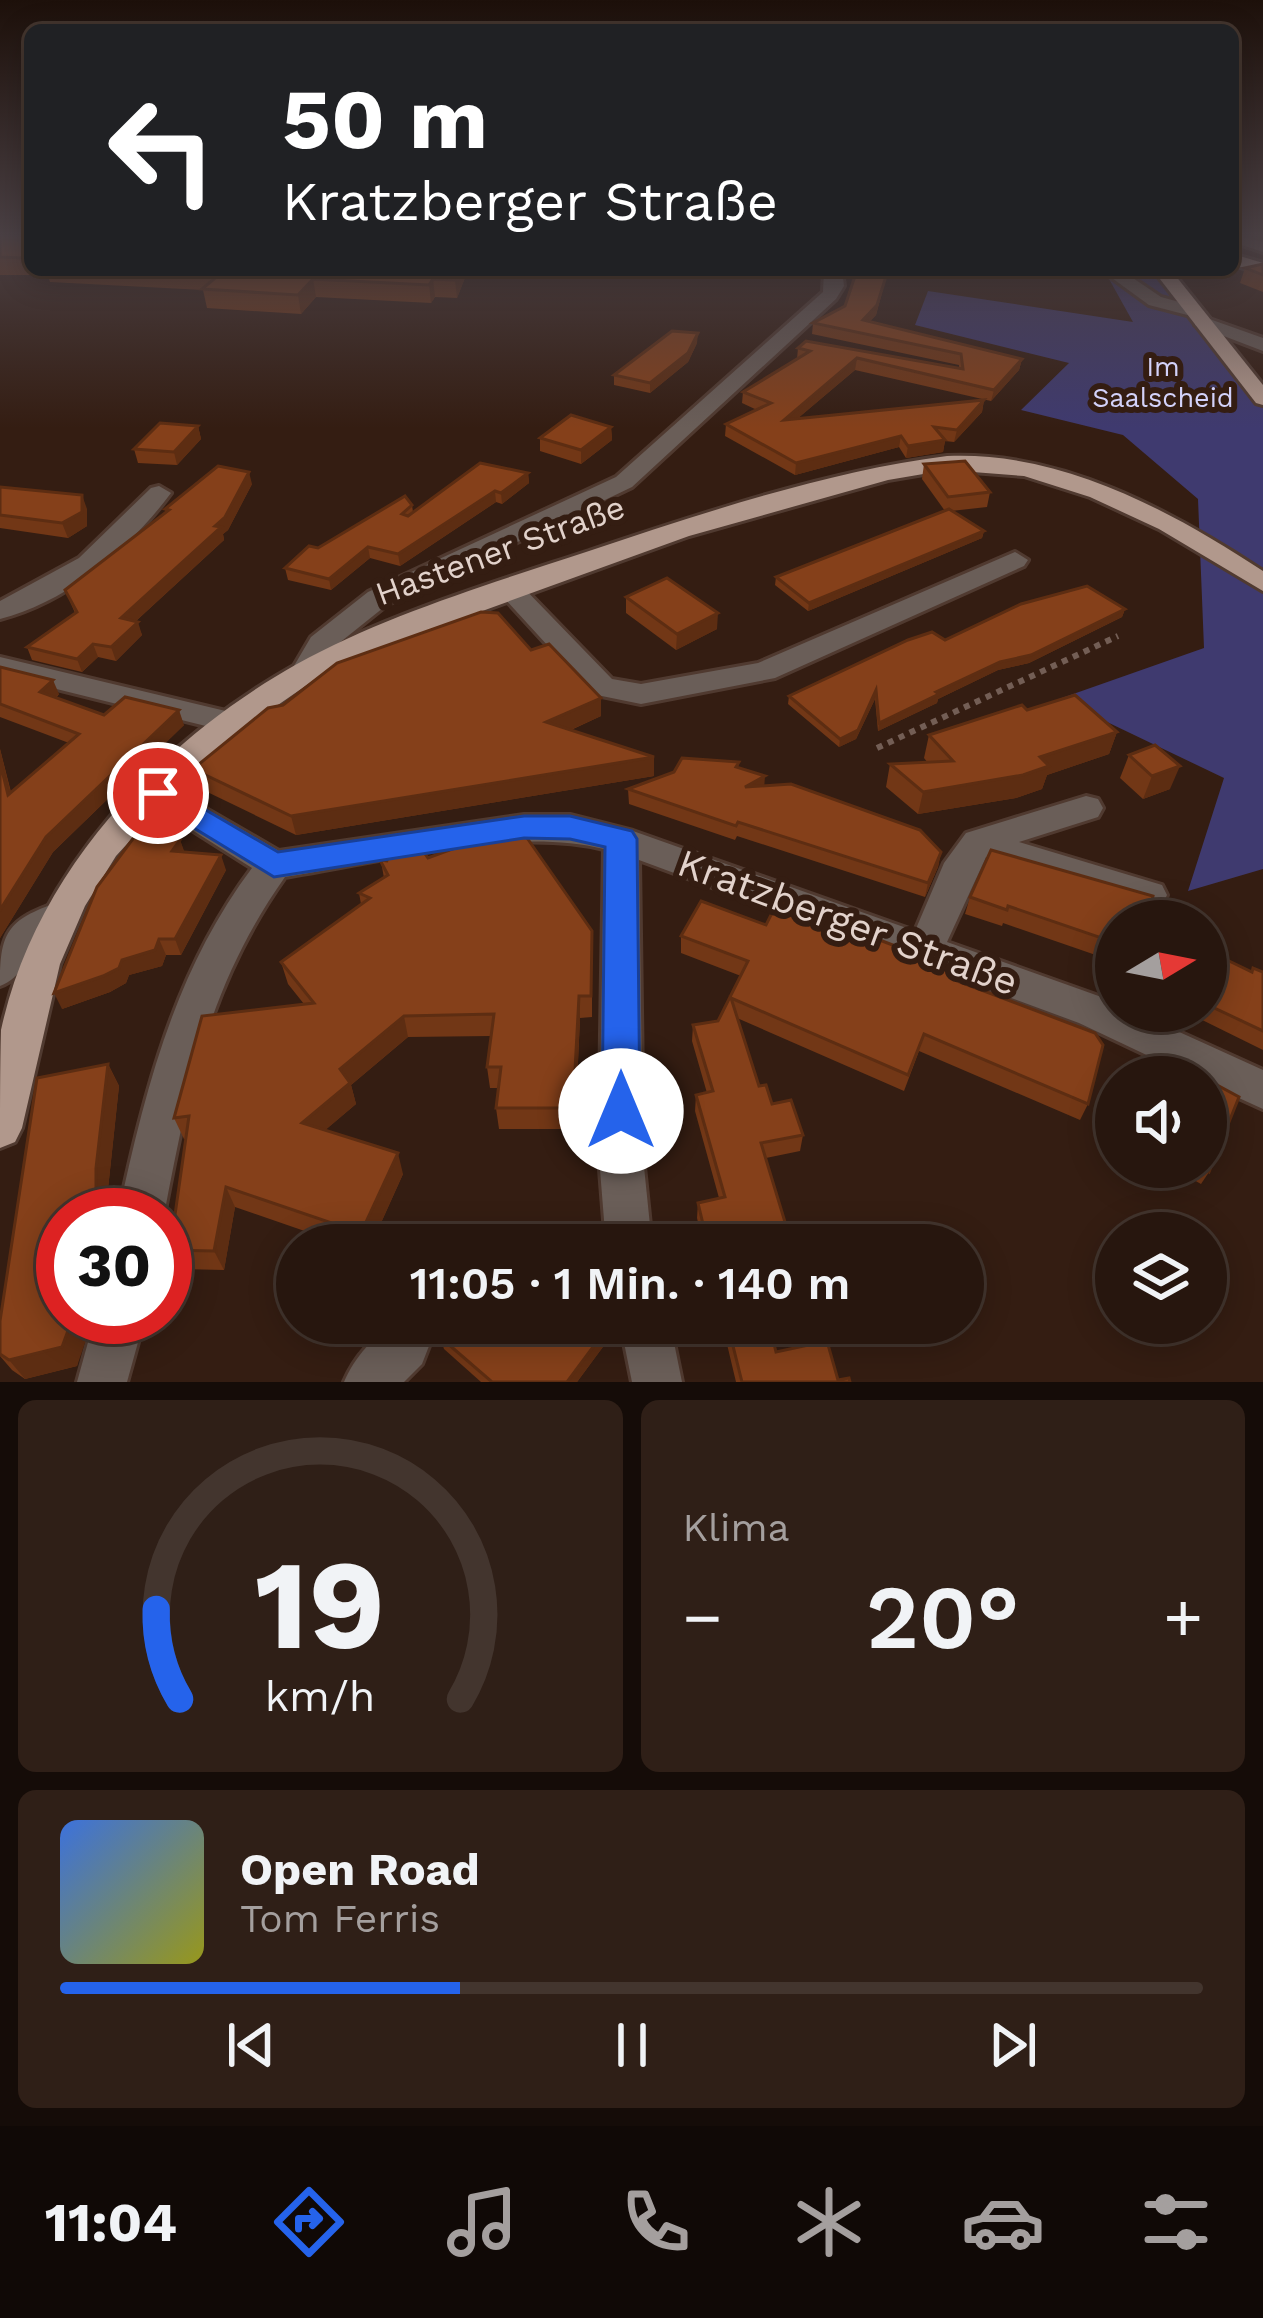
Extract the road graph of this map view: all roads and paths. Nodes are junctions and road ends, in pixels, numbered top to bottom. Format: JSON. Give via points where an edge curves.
{"nodes":[{"id":1,"x":827,"y":299,"type":"edge"},
{"id":2,"x":1156,"y":299,"type":"edge"},
{"id":3,"x":1185,"y":299,"type":"edge"},
{"id":4,"x":1198,"y":316,"type":"junction"},
{"id":5,"x":1263,"y":345,"type":"edge"},
{"id":6,"x":1263,"y":399,"type":"edge"},
{"id":7,"x":159,"y":493,"type":"dead end"},
{"id":8,"x":1015,"y":560,"type":"dead end"},
{"id":9,"x":1263,"y":583,"type":"edge"},
{"id":10,"x":508,"y":588,"type":"junction"},
{"id":11,"x":0,"y":610,"type":"edge"},
{"id":12,"x":1118,"y":636,"type":"dead end"},
{"id":13,"x":0,"y":666,"type":"edge"},
{"id":14,"x":306,"y":671,"type":"junction"},
{"id":15,"x":967,"y":685,"type":"edge"},
{"id":16,"x":984,"y":698,"type":"junction"},
{"id":17,"x":234,"y":723,"type":"junction"},
{"id":18,"x":877,"y":748,"type":"dead end"},
{"id":19,"x":158,"y":793,"type":"junction"},
{"id":20,"x":1086,"y":808,"type":"dead end"},
{"id":21,"x":621,"y":839,"type":"junction"},
{"id":22,"x":978,"y":842,"type":"junction"},
{"id":23,"x":274,"y":865,"type":"junction"},
{"id":24,"x":1149,"y":895,"type":"edge"},
{"id":25,"x":59,"y":917,"type":"junction"},
{"id":26,"x":925,"y":950,"type":"junction"},
{"id":27,"x":0,"y":970,"type":"edge"},
{"id":28,"x":1263,"y":1090,"type":"edge"},
{"id":29,"x":0,"y":1128,"type":"edge"},
{"id":30,"x":147,"y":1188,"type":"edge"},
{"id":31,"x":627,"y":1224,"type":"edge"},
{"id":32,"x":113,"y":1344,"type":"edge"},
{"id":33,"x":649,"y":1344,"type":"edge"},
{"id":34,"x":404,"y":1346,"type":"dead end"},
{"id":35,"x":102,"y":1382,"type":"edge"},
{"id":36,"x":369,"y":1382,"type":"edge"},
{"id":37,"x":657,"y":1382,"type":"edge"}],
"edges":[{"from":1,"to":14,"type":"street","via":[[796,340],[624,482],[378,598],[321,643]]},
{"from":2,"to":4,"type":"street"},
{"from":3,"to":4,"type":"main road"},
{"from":4,"to":5,"type":"street"},
{"from":4,"to":6,"type":"main road"},
{"from":7,"to":11,"type":"street","via":[[90,566]]},
{"from":8,"to":10,"type":"street","via":[[765,671],[641,694],[603,687]]},
{"from":9,"to":10,"type":"main road","name":"Hastener Straße","via":[[1154,519],[1069,483],[1030,470],[950,463],[777,502]]},
{"from":10,"to":14,"type":"main road","name":"Hastener Straße"},
{"from":12,"to":16,"type":"path"},
{"from":13,"to":17,"type":"street"},
{"from":14,"to":17,"type":"main road","name":"Hastener Straße"},
{"from":15,"to":16,"type":"path"},
{"from":16,"to":18,"type":"path"},
{"from":17,"to":19,"type":"main road","name":"Hastener Straße"},
{"from":19,"to":23,"type":"street"},
{"from":19,"to":25,"type":"main road","name":"Hastener Straße","via":[[87,869]]},
{"from":20,"to":22,"type":"street"},
{"from":21,"to":23,"type":"street","name":"Kratzberger Straße","via":[[524,827]]},
{"from":21,"to":26,"type":"street","name":"Kratzberger Straße"},
{"from":21,"to":31,"type":"street"},
{"from":22,"to":24,"type":"street"},
{"from":22,"to":26,"type":"street"},
{"from":23,"to":30,"type":"street","via":[[212,953],[171,1070]]},
{"from":25,"to":27,"type":"street","via":[[28,933]]},
{"from":25,"to":29,"type":"main road","name":"Hastener Straße","via":[[25,1005]]},
{"from":26,"to":28,"type":"street","name":"Kratzberger Straße","via":[[1093,1011]]},
{"from":32,"to":35,"type":"street"},
{"from":33,"to":37,"type":"street"},
{"from":34,"to":36,"type":"street"}]}
